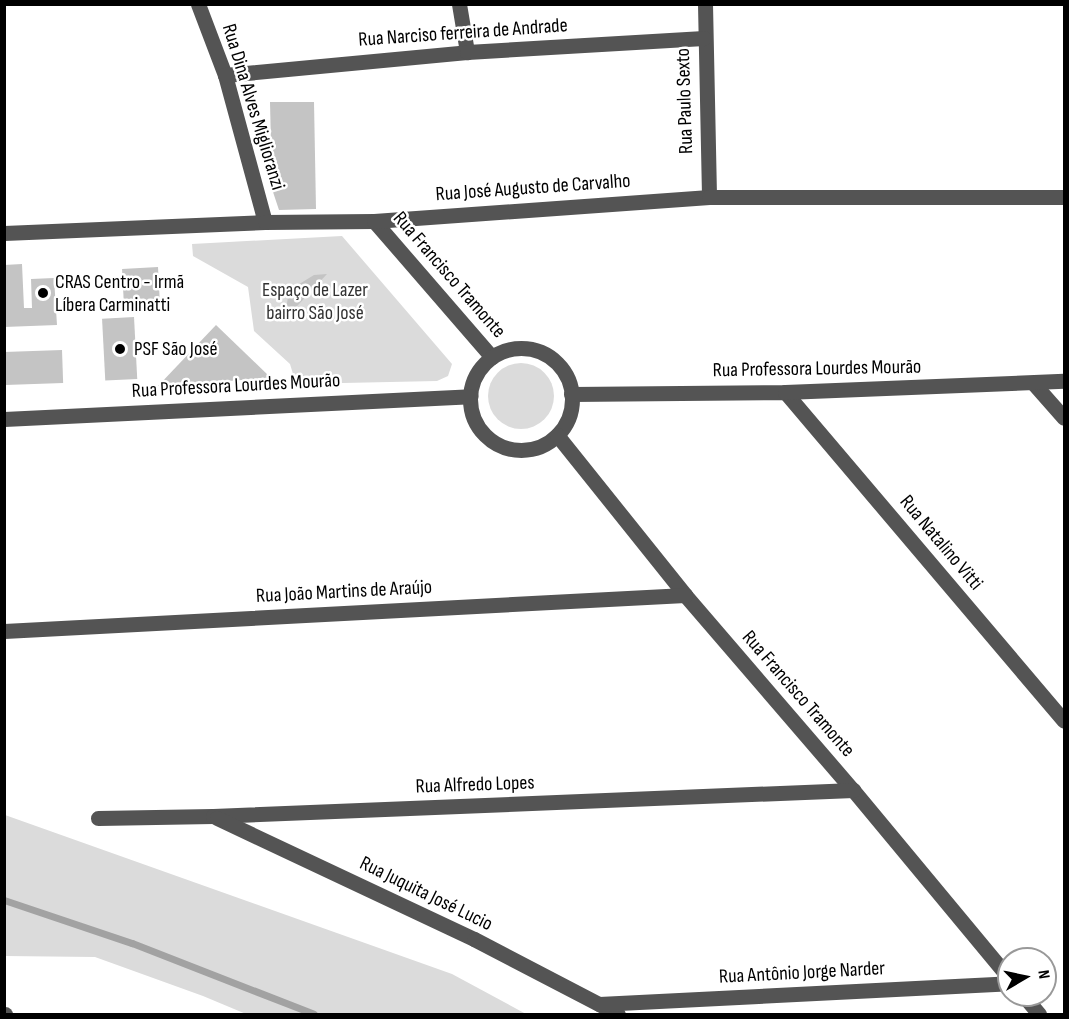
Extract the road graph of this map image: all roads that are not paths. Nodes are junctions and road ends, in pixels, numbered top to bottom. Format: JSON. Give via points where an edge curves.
{"nodes":[{"id":1,"x":198,"y":4,"type":"edge"},
{"id":2,"x":459,"y":4,"type":"edge"},
{"id":3,"x":705,"y":4,"type":"edge"},
{"id":4,"x":704,"y":38,"type":"junction"},
{"id":5,"x":467,"y":52,"type":"junction"},
{"id":6,"x":225,"y":75,"type":"junction"},
{"id":7,"x":709,"y":196,"type":"junction"},
{"id":8,"x":1065,"y":197,"type":"edge"},
{"id":9,"x":374,"y":221,"type":"junction"},
{"id":10,"x":265,"y":222,"type":"junction"},
{"id":11,"x":4,"y":233,"type":"edge"},
{"id":12,"x":492,"y":357,"type":"junction"},
{"id":13,"x":1065,"y":381,"type":"edge"},
{"id":14,"x":1034,"y":384,"type":"junction"},
{"id":15,"x":785,"y":392,"type":"junction"},
{"id":16,"x":571,"y":394,"type":"junction"},
{"id":17,"x":470,"y":396,"type":"junction"},
{"id":18,"x":1065,"y":418,"type":"edge"},
{"id":19,"x":4,"y":419,"type":"edge"},
{"id":20,"x":557,"y":435,"type":"junction"},
{"id":21,"x":685,"y":595,"type":"junction"},
{"id":22,"x":4,"y":631,"type":"edge"},
{"id":23,"x":1065,"y":721,"type":"edge"},
{"id":24,"x":853,"y":790,"type":"junction"},
{"id":25,"x":213,"y":816,"type":"junction"},
{"id":26,"x":98,"y":819,"type":"dead end"},
{"id":27,"x":997,"y":965,"type":"edge"},
{"id":28,"x":997,"y":981,"type":"edge"},
{"id":29,"x":598,"y":1005,"type":"junction"},
{"id":30,"x":618,"y":1014,"type":"edge"}],
"edges":[{"from":1,"to":6,"type":"street","name":"Rua Dina Alves Miglioranzi"},
{"from":2,"to":5,"type":"street"},
{"from":3,"to":4,"type":"street","name":"Rua Paulo Sexto"},
{"from":4,"to":5,"type":"street","name":"Rua Narciso ferreira de Andrade"},
{"from":4,"to":7,"type":"street","name":"Rua Paulo Sexto"},
{"from":5,"to":6,"type":"street","name":"Rua Narciso ferreira de Andrade"},
{"from":6,"to":10,"type":"street","name":"Rua Dina Alves Miglioranzi"},
{"from":7,"to":8,"type":"street","name":"Rua José Augusto de Carvalho"},
{"from":7,"to":9,"type":"street","name":"Rua José Augusto de Carvalho"},
{"from":9,"to":10,"type":"street","name":"Rua José Augusto de Carvalho"},
{"from":9,"to":12,"type":"street","name":"Rua Francisco Tramonte"},
{"from":10,"to":11,"type":"street","name":"Rua José Augusto de Carvalho"},
{"from":12,"to":16,"type":"street","via":[[526,348],[542,353],[567,378]]},
{"from":12,"to":17,"type":"street","via":[[473,381]]},
{"from":13,"to":14,"type":"street","name":"Rua Professora Lourdes Mourão"},
{"from":14,"to":15,"type":"street","name":"Rua Professora Lourdes Mourão"},
{"from":14,"to":18,"type":"street"},
{"from":15,"to":16,"type":"street","name":"Rua Professora Lourdes Mourão"},
{"from":15,"to":23,"type":"street","name":"Rua Natalino Vitti"},
{"from":16,"to":20,"type":"street","via":[[568,416]]},
{"from":17,"to":19,"type":"street","name":"Rua Professora Lourdes Mourão"},
{"from":17,"to":20,"type":"street","via":[[472,413],[480,429],[500,445],[526,450],[543,446]]},
{"from":20,"to":21,"type":"street","name":"Rua Francisco Tramonte"},
{"from":21,"to":22,"type":"street","name":"Rua João Martins de Araújo"},
{"from":21,"to":24,"type":"street","name":"Rua Francisco Tramonte"},
{"from":24,"to":25,"type":"street","name":"Rua Alfredo Lopes"},
{"from":24,"to":27,"type":"street","name":"Rua Francisco Tramonte"},
{"from":25,"to":26,"type":"street","name":"Rua Alfredo Lopes"},
{"from":25,"to":29,"type":"street","name":"Rua Juquita José Lucio","via":[[474,939]]},
{"from":28,"to":29,"type":"street","name":"Rua Antônio Jorge Narder"},
{"from":29,"to":30,"type":"street","name":"Rua Juquita José Lucio"}]}
